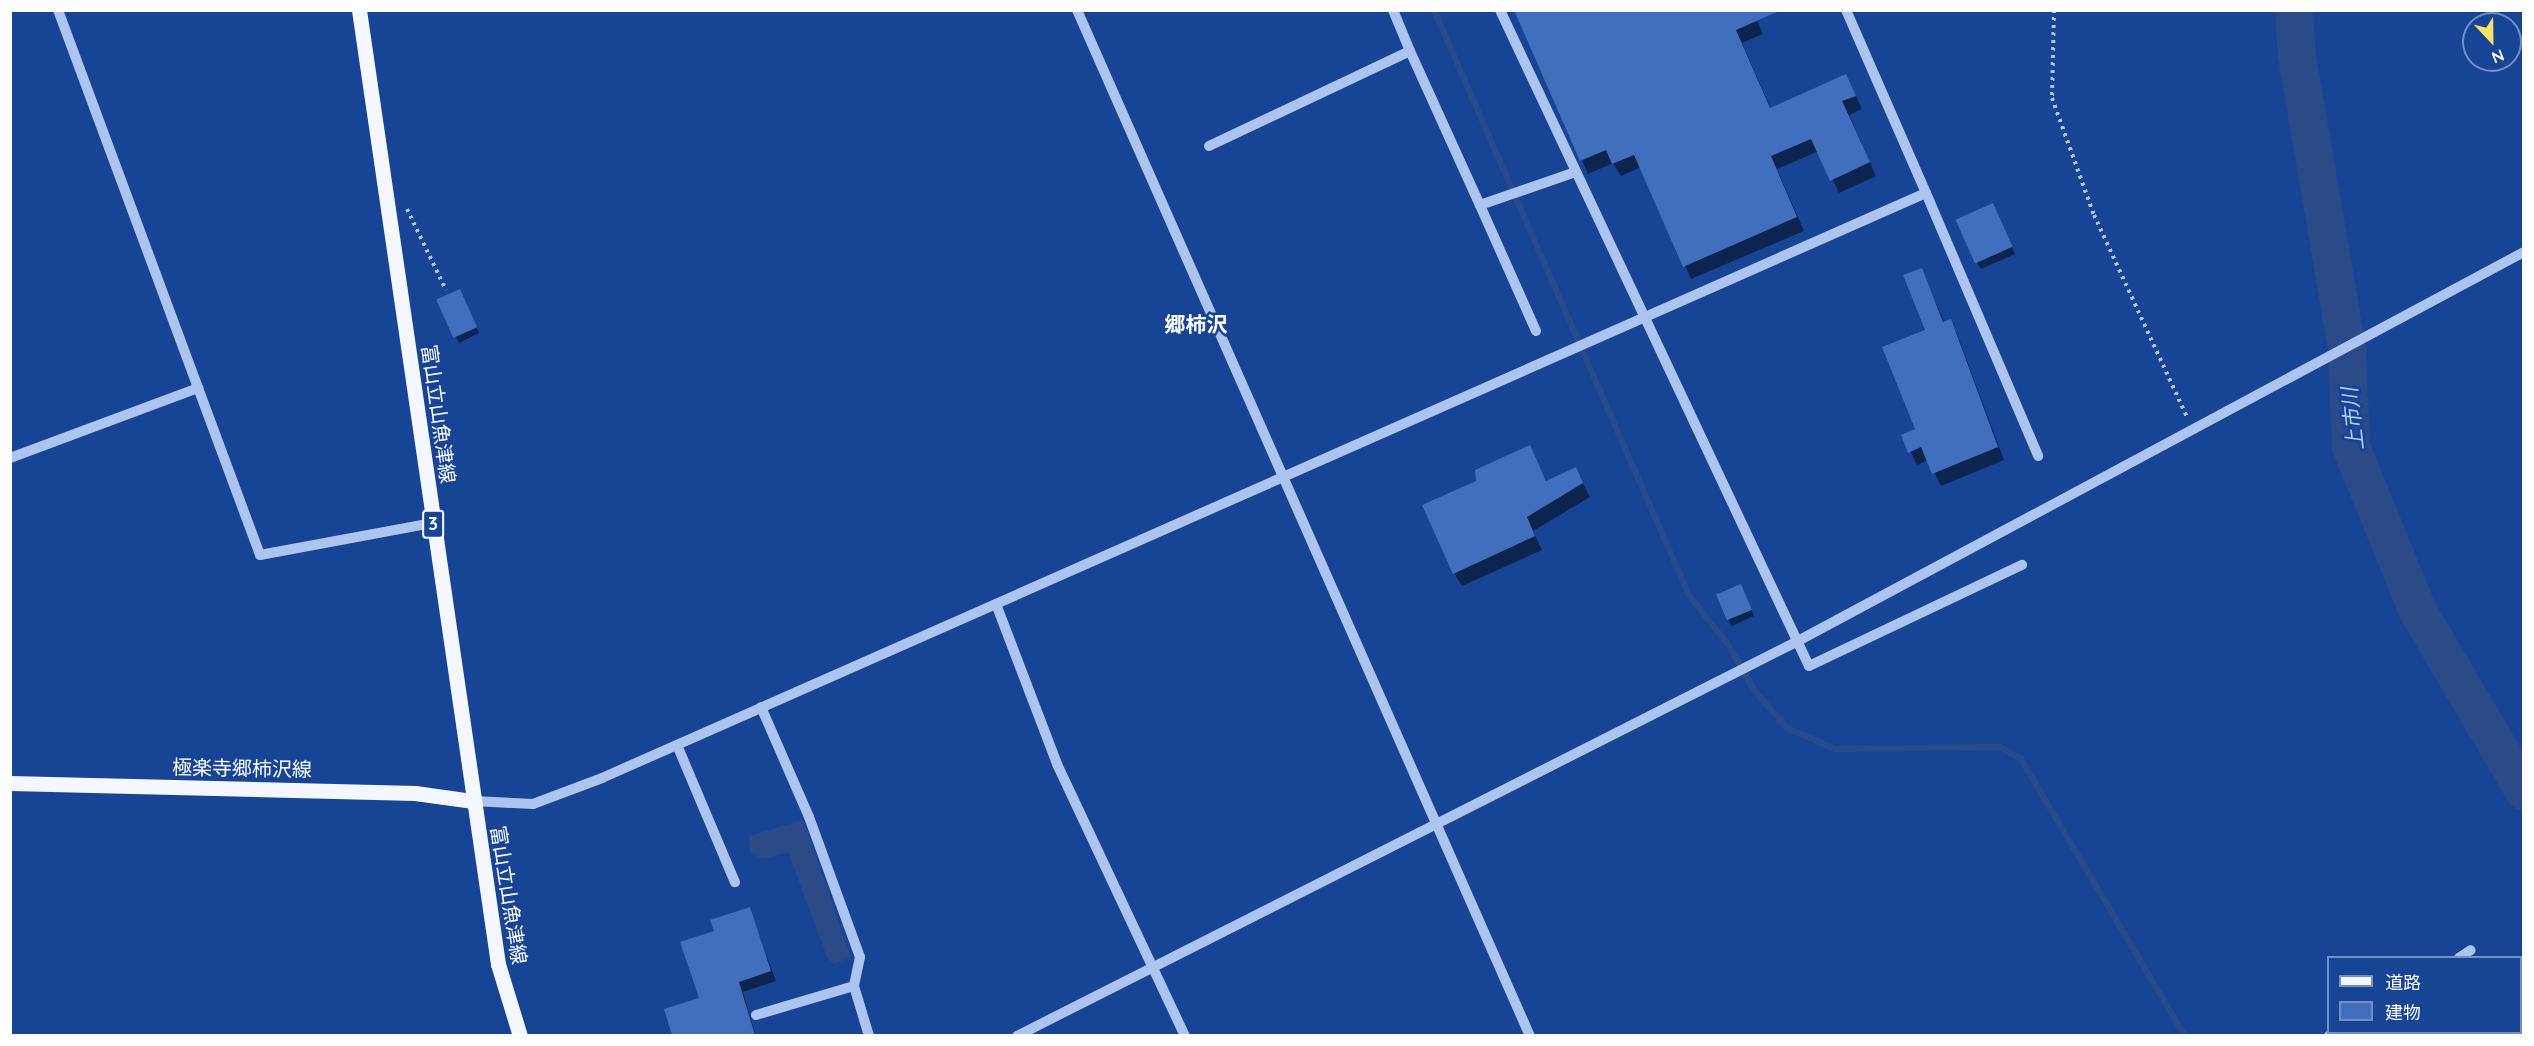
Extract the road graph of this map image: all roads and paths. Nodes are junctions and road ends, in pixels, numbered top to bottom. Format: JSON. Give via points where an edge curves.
{"nodes":[{"id":1,"x":58,"y":10,"type":"edge"},
{"id":2,"x":359,"y":10,"type":"edge"},
{"id":3,"x":1077,"y":10,"type":"edge"},
{"id":4,"x":1393,"y":10,"type":"edge"},
{"id":5,"x":1500,"y":10,"type":"edge"},
{"id":6,"x":1846,"y":10,"type":"edge"},
{"id":7,"x":2054,"y":10,"type":"edge"},
{"id":8,"x":1410,"y":51,"type":"junction"},
{"id":9,"x":1209,"y":146,"type":"dead end"},
{"id":10,"x":1573,"y":173,"type":"junction"},
{"id":11,"x":1926,"y":193,"type":"junction"},
{"id":12,"x":1480,"y":205,"type":"junction"},
{"id":13,"x":406,"y":206,"type":"dead end"},
{"id":14,"x":2523,"y":252,"type":"edge"},
{"id":15,"x":446,"y":290,"type":"dead end"},
{"id":16,"x":1643,"y":318,"type":"junction"},
{"id":17,"x":1536,"y":331,"type":"dead end"},
{"id":18,"x":198,"y":388,"type":"junction"},
{"id":19,"x":2192,"y":426,"type":"junction"},
{"id":20,"x":2038,"y":456,"type":"dead end"},
{"id":21,"x":10,"y":458,"type":"edge"},
{"id":22,"x":1285,"y":477,"type":"junction"},
{"id":23,"x":433,"y":523,"type":"junction"},
{"id":24,"x":2022,"y":566,"type":"dead end"},
{"id":25,"x":996,"y":604,"type":"junction"},
{"id":26,"x":1796,"y":642,"type":"junction"},
{"id":27,"x":761,"y":708,"type":"junction"},
{"id":28,"x":677,"y":745,"type":"junction"},
{"id":29,"x":10,"y":783,"type":"edge"},
{"id":30,"x":473,"y":801,"type":"junction"},
{"id":31,"x":1435,"y":822,"type":"junction"},
{"id":32,"x":735,"y":882,"type":"dead end"},
{"id":33,"x":2471,"y":950,"type":"dead end"},
{"id":34,"x":2461,"y":956,"type":"edge"},
{"id":35,"x":1156,"y":968,"type":"junction"},
{"id":36,"x":854,"y":986,"type":"junction"},
{"id":37,"x":756,"y":1015,"type":"dead end"},
{"id":38,"x":520,"y":1035,"type":"edge"},
{"id":39,"x":869,"y":1035,"type":"edge"},
{"id":40,"x":1017,"y":1035,"type":"edge"},
{"id":41,"x":1185,"y":1035,"type":"edge"},
{"id":42,"x":1530,"y":1035,"type":"edge"}],
"edges":[{"from":1,"to":18,"type":"street"},
{"from":2,"to":23,"type":"main road","name":"富山立山魚津線","number":"3"},
{"from":3,"to":22,"type":"street"},
{"from":4,"to":8,"type":"street"},
{"from":5,"to":10,"type":"street"},
{"from":6,"to":11,"type":"street"},
{"from":7,"to":19,"type":"path","via":[[2052,98],[2094,215]]},
{"from":8,"to":9,"type":"street"},
{"from":8,"to":12,"type":"street"},
{"from":10,"to":12,"type":"street"},
{"from":10,"to":16,"type":"street"},
{"from":11,"to":16,"type":"street"},
{"from":11,"to":20,"type":"street"},
{"from":12,"to":17,"type":"street"},
{"from":13,"to":15,"type":"path"},
{"from":14,"to":19,"type":"street"},
{"from":16,"to":22,"type":"street"},
{"from":16,"to":26,"type":"street"},
{"from":18,"to":21,"type":"street"},
{"from":18,"to":23,"type":"street","via":[[260,555]]},
{"from":19,"to":26,"type":"street"},
{"from":22,"to":25,"type":"street"},
{"from":22,"to":31,"type":"street"},
{"from":23,"to":30,"type":"main road","name":"富山立山魚津線","number":"3"},
{"from":24,"to":26,"type":"street","via":[[1809,666]]},
{"from":25,"to":27,"type":"street"},
{"from":25,"to":35,"type":"street","via":[[1057,764]]},
{"from":26,"to":31,"type":"street"},
{"from":27,"to":28,"type":"street"},
{"from":27,"to":36,"type":"street","via":[[809,817],[860,957]]},
{"from":28,"to":30,"type":"street","via":[[533,804]]},
{"from":28,"to":32,"type":"street"},
{"from":29,"to":30,"type":"main road","name":"極楽寺郷柿沢線","via":[[416,793]]},
{"from":30,"to":38,"type":"main road","name":"富山立山魚津線","number":"3","via":[[498,964]]},
{"from":31,"to":35,"type":"street"},
{"from":31,"to":42,"type":"street"},
{"from":33,"to":34,"type":"street"},
{"from":35,"to":40,"type":"street"},
{"from":35,"to":41,"type":"street"},
{"from":36,"to":37,"type":"street"},
{"from":36,"to":39,"type":"street"}]}
